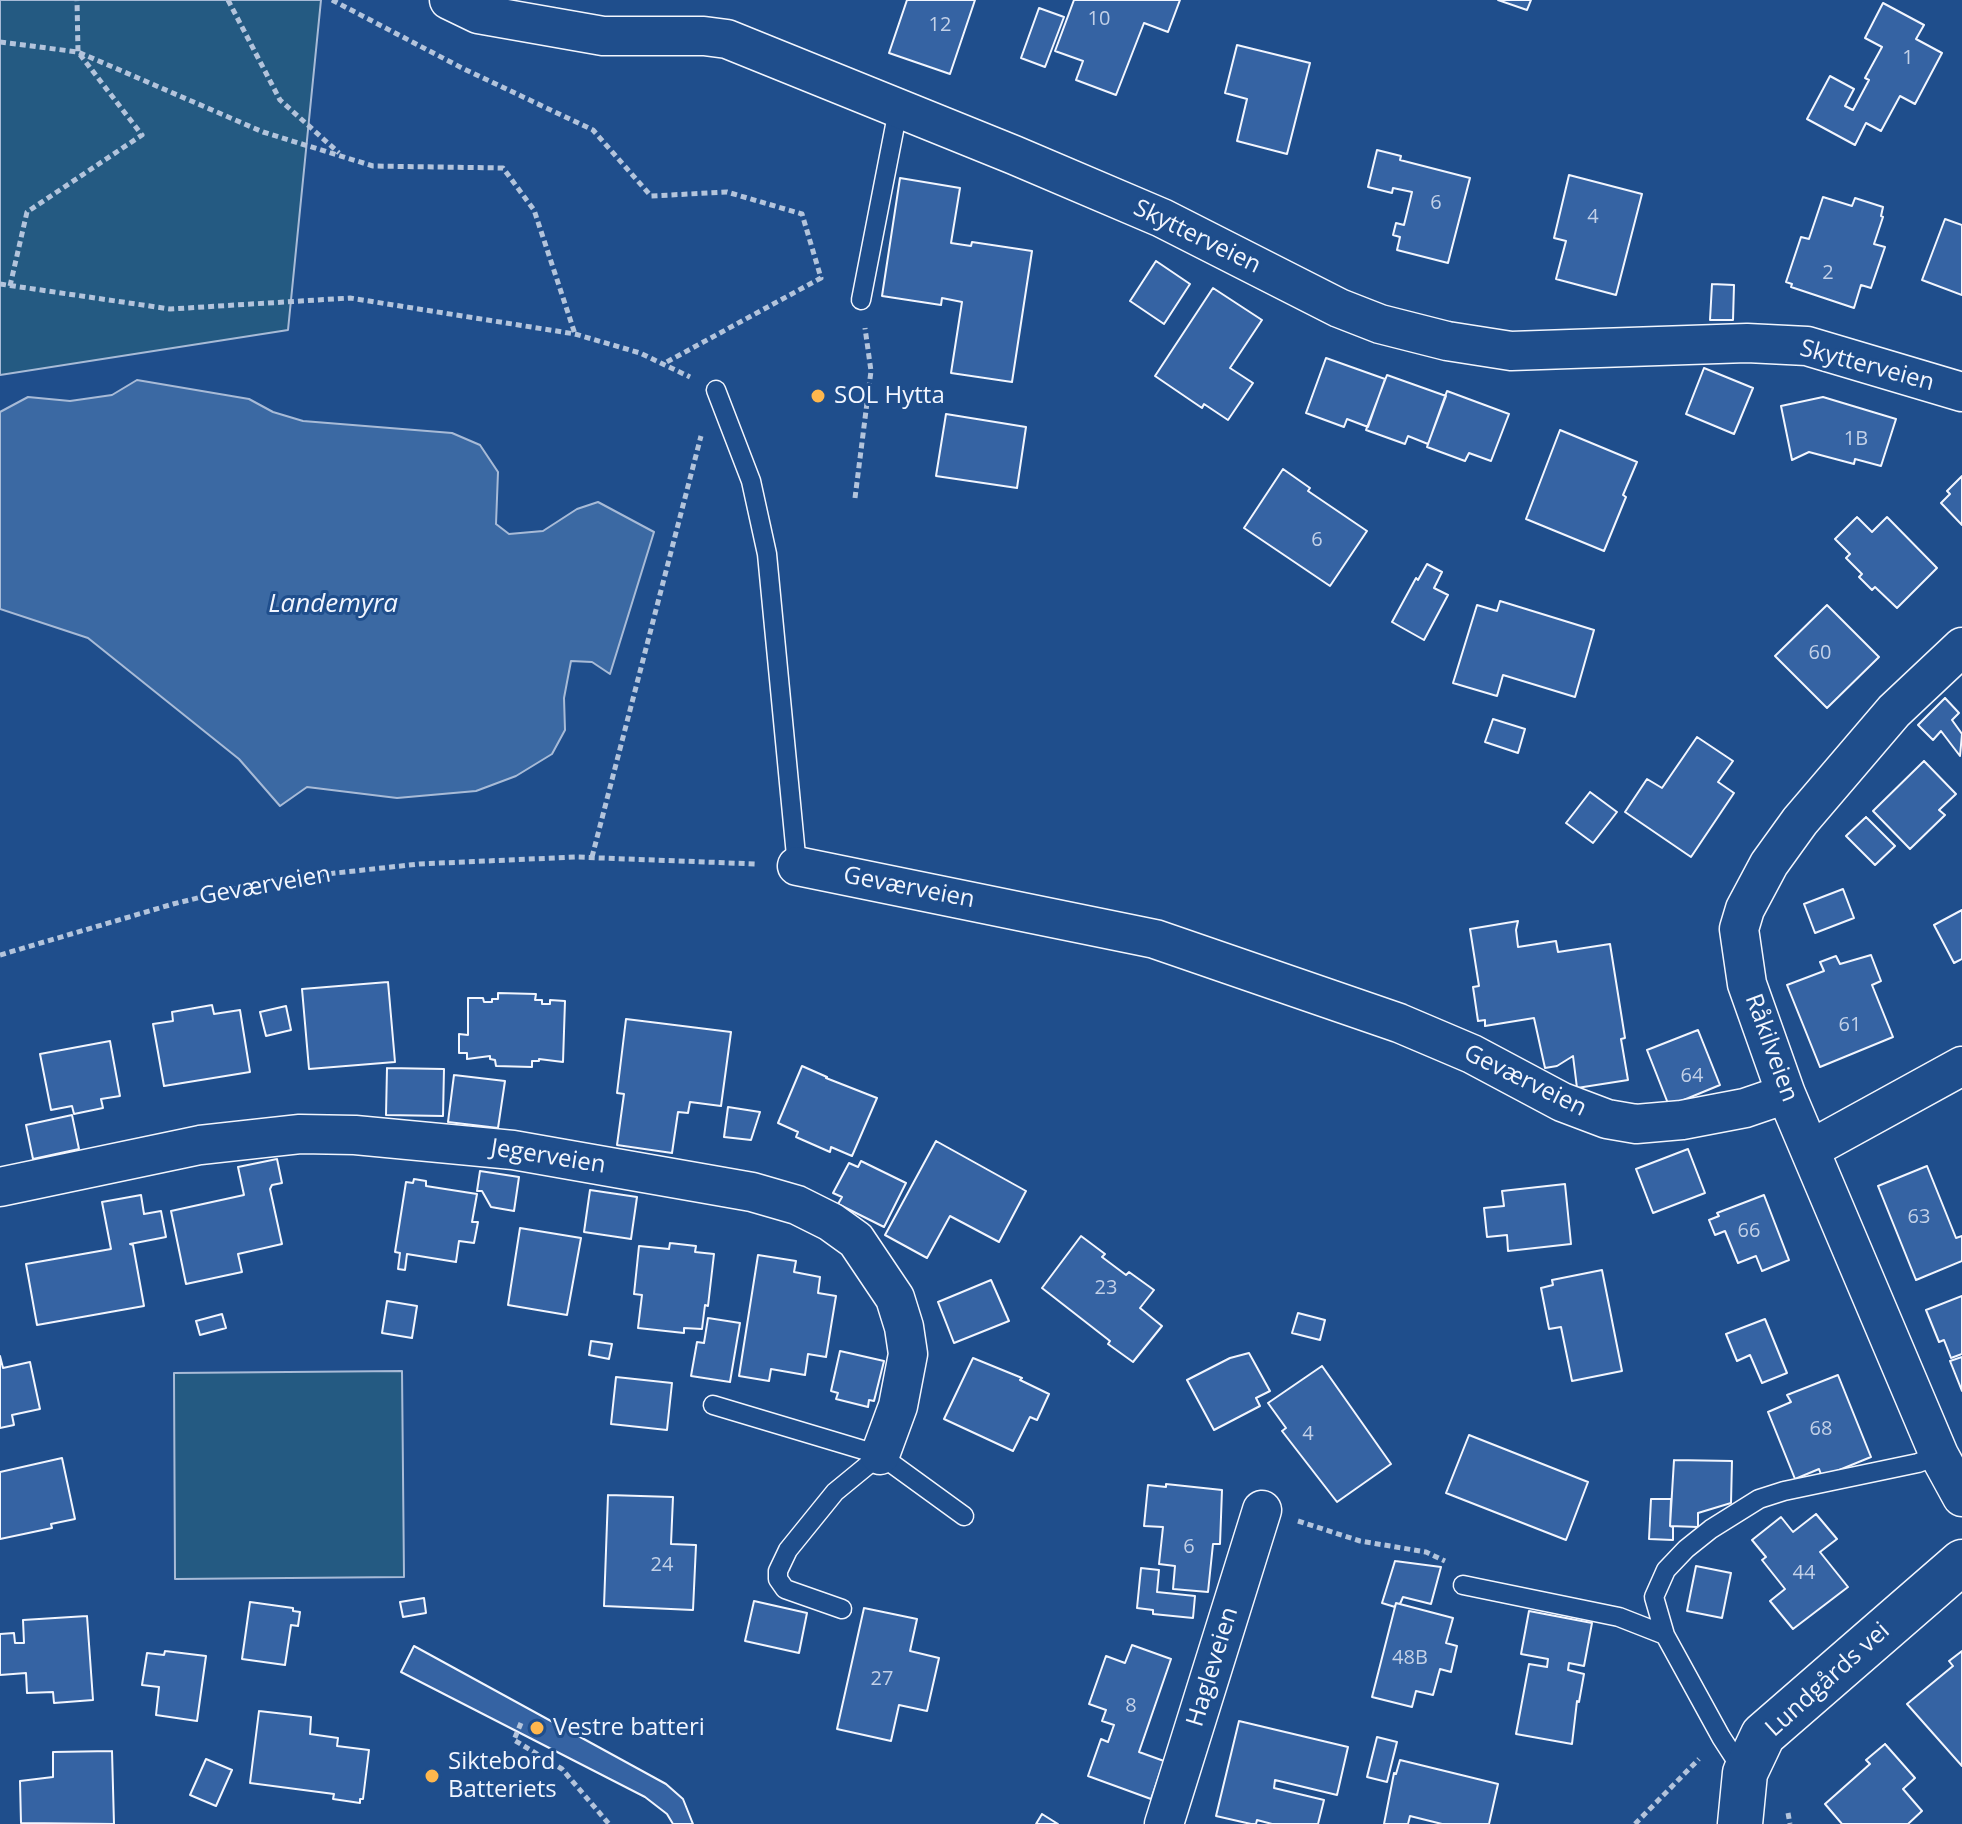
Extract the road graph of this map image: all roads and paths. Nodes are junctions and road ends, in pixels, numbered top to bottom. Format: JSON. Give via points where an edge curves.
{"nodes":[{"id":1,"x":77,"y":0,"type":"edge"},
{"id":2,"x":228,"y":0,"type":"edge"},
{"id":3,"x":332,"y":0,"type":"edge"},
{"id":4,"x":449,"y":0,"type":"edge"},
{"id":5,"x":0,"y":42,"type":"edge"},
{"id":6,"x":78,"y":52,"type":"junction"},
{"id":7,"x":898,"y":110,"type":"junction"},
{"id":8,"x":343,"y":156,"type":"junction"},
{"id":9,"x":0,"y":284,"type":"edge"},
{"id":10,"x":10,"y":286,"type":"junction"},
{"id":11,"x":861,"y":300,"type":"joint"},
{"id":12,"x":575,"y":334,"type":"junction"},
{"id":13,"x":663,"y":364,"type":"junction"},
{"id":14,"x":716,"y":390,"type":"junction"},
{"id":15,"x":1962,"y":392,"type":"edge"},
{"id":16,"x":855,"y":498,"type":"dead end"},
{"id":17,"x":1962,"y":647,"type":"edge"},
{"id":18,"x":592,"y":857,"type":"junction"},
{"id":19,"x":797,"y":866,"type":"junction"},
{"id":20,"x":0,"y":955,"type":"edge"},
{"id":21,"x":1962,"y":1066,"type":"edge"},
{"id":22,"x":1786,"y":1094,"type":"junction"},
{"id":23,"x":1811,"y":1149,"type":"junction"},
{"id":24,"x":0,"y":1187,"type":"edge"},
{"id":25,"x":713,"y":1405,"type":"dead end"},
{"id":26,"x":880,"y":1455,"type":"junction"},
{"id":27,"x":1939,"y":1455,"type":"junction"},
{"id":28,"x":1962,"y":1497,"type":"edge"},
{"id":29,"x":1262,"y":1510,"type":"joint"},
{"id":30,"x":964,"y":1516,"type":"dead end"},
{"id":31,"x":1960,"y":1570,"type":"edge"},
{"id":32,"x":1463,"y":1585,"type":"joint"},
{"id":33,"x":842,"y":1609,"type":"dead end"},
{"id":34,"x":1665,"y":1635,"type":"junction"},
{"id":35,"x":521,"y":1723,"type":"dead end"},
{"id":36,"x":1721,"y":1737,"type":"junction"},
{"id":37,"x":1745,"y":1773,"type":"junction"},
{"id":38,"x":609,"y":1824,"type":"edge"},
{"id":39,"x":1164,"y":1824,"type":"edge"},
{"id":40,"x":1635,"y":1824,"type":"edge"},
{"id":41,"x":1740,"y":1824,"type":"edge"}],
"edges":[{"from":1,"to":6,"type":"path"},
{"from":2,"to":8,"type":"path","via":[[280,100]]},
{"from":3,"to":13,"type":"path","via":[[593,130],[651,196],[727,192],[802,214],[821,278]]},
{"from":4,"to":7,"type":"street","name":"Skytterveien","via":[[478,14],[603,36],[727,39]]},
{"from":5,"to":6,"type":"path"},
{"from":6,"to":8,"type":"path","via":[[263,132]]},
{"from":6,"to":10,"type":"path","via":[[142,135],[27,212]]},
{"from":7,"to":11,"type":"lane"},
{"from":7,"to":15,"type":"street","name":"Skytterveien","via":[[1162,218],[1380,324],[1511,351],[1747,343],[1807,346]]},
{"from":8,"to":12,"type":"path","via":[[373,166],[503,168],[534,210]]},
{"from":9,"to":10,"type":"path"},
{"from":10,"to":12,"type":"path","via":[[170,309],[350,298]]},
{"from":11,"to":16,"type":"path","via":[[871,371]]},
{"from":12,"to":13,"type":"path"},
{"from":13,"to":14,"type":"path"},
{"from":14,"to":18,"type":"path"},
{"from":14,"to":19,"type":"lane","via":[[751,481],[767,554]]},
{"from":17,"to":22,"type":"street","name":"Råkilveien","via":[[1894,711],[1800,821],[1745,909],[1739,929],[1747,984]]},
{"from":18,"to":19,"type":"path","name":"Geværveien"},
{"from":18,"to":20,"type":"path","name":"Geværveien","via":[[419,864],[271,880]]},
{"from":19,"to":22,"type":"street","name":"Geværveien","via":[[1155,939],[1399,1023],[1607,1119],[1636,1124],[1682,1120]]},
{"from":21,"to":23,"type":"street"},
{"from":22,"to":23,"type":"street","name":"Råkilveien"},
{"from":23,"to":27,"type":"street","name":"Råkilveien"},
{"from":24,"to":26,"type":"street","name":"Jegerveien","via":[[200,1145],[300,1134],[355,1135],[513,1150],[752,1192],[797,1205],[856,1240],[895,1298],[908,1354],[898,1406]]},
{"from":25,"to":26,"type":"lane"},
{"from":26,"to":30,"type":"lane"},
{"from":26,"to":33,"type":"lane","via":[[835,1492],[788,1550],[778,1571],[785,1589]]},
{"from":27,"to":28,"type":"street","name":"Råkilveien"},
{"from":27,"to":34,"type":"lane","via":[[1784,1491],[1734,1513],[1666,1570],[1654,1597]]},
{"from":29,"to":32,"type":"path","via":[[1360,1541],[1426,1552],[1452,1564]]},
{"from":29,"to":39,"type":"street","name":"Hagleveien"},
{"from":31,"to":37,"type":"street","name":"Lundgårds vei","via":[[1763,1735]]},
{"from":32,"to":34,"type":"lane","via":[[1619,1617]]},
{"from":34,"to":36,"type":"lane"},
{"from":35,"to":38,"type":"path","via":[[514,1740],[562,1769]]},
{"from":36,"to":37,"type":"lane"},
{"from":36,"to":40,"type":"path"},
{"from":37,"to":41,"type":"street","name":"Lundgårds vei"}]}
